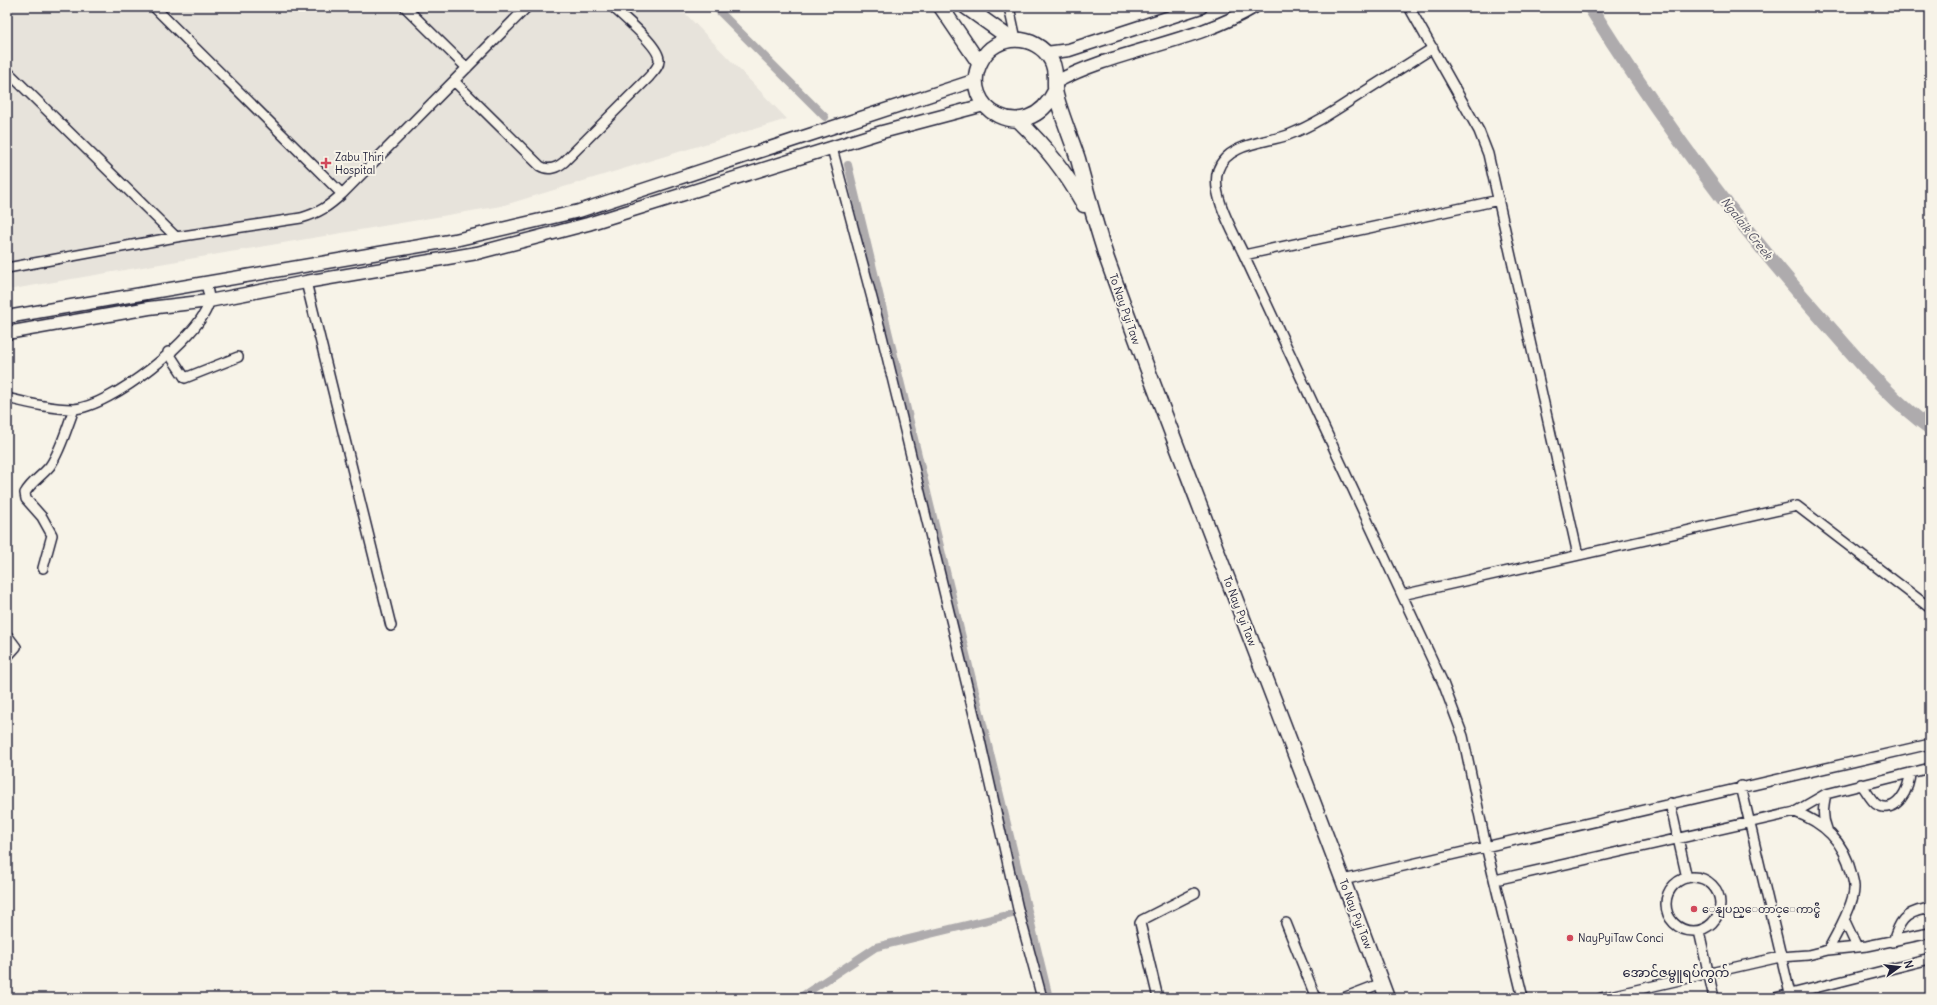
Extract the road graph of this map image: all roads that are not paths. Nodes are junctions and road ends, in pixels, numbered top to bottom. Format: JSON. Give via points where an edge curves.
{"nodes":[{"id":1,"x":154,"y":7,"type":"edge"},
{"id":2,"x":405,"y":7,"type":"edge"},
{"id":3,"x":527,"y":7,"type":"edge"},
{"id":4,"x":613,"y":7,"type":"edge"},
{"id":5,"x":941,"y":7,"type":"edge"},
{"id":6,"x":1008,"y":7,"type":"edge"},
{"id":7,"x":1201,"y":7,"type":"edge"},
{"id":8,"x":1254,"y":7,"type":"edge"},
{"id":9,"x":1409,"y":7,"type":"edge"},
{"id":10,"x":976,"y":9,"type":"edge"},
{"id":11,"x":1013,"y":39,"type":"junction"},
{"id":12,"x":1433,"y":48,"type":"junction"},
{"id":13,"x":1046,"y":53,"type":"junction"},
{"id":14,"x":979,"y":63,"type":"junction"},
{"id":15,"x":466,"y":68,"type":"junction"},
{"id":16,"x":7,"y":71,"type":"edge"},
{"id":17,"x":976,"y":80,"type":"junction"},
{"id":18,"x":454,"y":81,"type":"junction"},
{"id":19,"x":1056,"y":87,"type":"junction"},
{"id":20,"x":984,"y":105,"type":"junction"},
{"id":21,"x":1018,"y":120,"type":"junction"},
{"id":22,"x":832,"y":148,"type":"junction"},
{"id":23,"x":342,"y":194,"type":"junction"},
{"id":24,"x":1499,"y":200,"type":"junction"},
{"id":25,"x":1095,"y":224,"type":"junction"},
{"id":26,"x":176,"y":237,"type":"junction"},
{"id":27,"x":1244,"y":255,"type":"junction"},
{"id":28,"x":7,"y":268,"type":"edge"},
{"id":29,"x":306,"y":282,"type":"junction"},
{"id":30,"x":206,"y":284,"type":"junction"},
{"id":31,"x":209,"y":301,"type":"junction"},
{"id":32,"x":7,"y":317,"type":"edge"},
{"id":33,"x":7,"y":333,"type":"edge"},
{"id":34,"x":168,"y":352,"type":"junction"},
{"id":35,"x":238,"y":357,"type":"dead end"},
{"id":36,"x":7,"y":398,"type":"edge"},
{"id":37,"x":74,"y":409,"type":"junction"},
{"id":38,"x":1578,"y":555,"type":"junction"},
{"id":39,"x":42,"y":568,"type":"dead end"},
{"id":40,"x":1402,"y":595,"type":"junction"},
{"id":41,"x":1930,"y":608,"type":"edge"},
{"id":42,"x":391,"y":626,"type":"dead end"},
{"id":43,"x":7,"y":635,"type":"edge"},
{"id":44,"x":7,"y":657,"type":"edge"},
{"id":45,"x":1930,"y":744,"type":"edge"},
{"id":46,"x":1930,"y":768,"type":"edge"},
{"id":47,"x":1910,"y":773,"type":"junction"},
{"id":48,"x":1861,"y":784,"type":"junction"},
{"id":49,"x":1741,"y":786,"type":"junction"},
{"id":50,"x":1826,"y":794,"type":"junction"},
{"id":51,"x":1670,"y":803,"type":"junction"},
{"id":52,"x":1795,"y":812,"type":"junction"},
{"id":53,"x":1750,"y":822,"type":"junction"},
{"id":54,"x":1827,"y":829,"type":"junction"},
{"id":55,"x":1678,"y":839,"type":"junction"},
{"id":56,"x":1486,"y":846,"type":"junction"},
{"id":57,"x":1687,"y":878,"type":"junction"},
{"id":58,"x":1343,"y":880,"type":"junction"},
{"id":59,"x":1494,"y":880,"type":"junction"},
{"id":60,"x":1195,"y":894,"type":"dead end"},
{"id":61,"x":1930,"y":913,"type":"edge"},
{"id":62,"x":1844,"y":918,"type":"junction"},
{"id":63,"x":1286,"y":923,"type":"dead end"},
{"id":64,"x":1699,"y":931,"type":"junction"},
{"id":65,"x":1930,"y":933,"type":"edge"},
{"id":66,"x":1893,"y":942,"type":"junction"},
{"id":67,"x":1857,"y":947,"type":"junction"},
{"id":68,"x":1828,"y":950,"type":"junction"},
{"id":69,"x":1780,"y":957,"type":"junction"},
{"id":70,"x":1930,"y":959,"type":"edge"},
{"id":71,"x":1708,"y":973,"type":"junction"},
{"id":72,"x":1382,"y":983,"type":"junction"},
{"id":73,"x":1790,"y":996,"type":"edge"},
{"id":74,"x":1042,"y":998,"type":"edge"},
{"id":75,"x":1158,"y":998,"type":"edge"},
{"id":76,"x":1316,"y":998,"type":"edge"},
{"id":77,"x":1343,"y":998,"type":"edge"},
{"id":78,"x":1388,"y":998,"type":"edge"},
{"id":79,"x":1523,"y":998,"type":"edge"},
{"id":80,"x":1601,"y":998,"type":"edge"},
{"id":81,"x":1714,"y":998,"type":"edge"},
{"id":82,"x":1775,"y":998,"type":"edge"}],
"edges":[{"from":1,"to":23,"type":"street"},
{"from":2,"to":15,"type":"street"},
{"from":3,"to":15,"type":"street"},
{"from":4,"to":18,"type":"street","via":[[652,45],[659,55],[659,64],[564,162],[557,166],[548,169],[540,166]]},
{"from":5,"to":14,"type":"main road"},
{"from":6,"to":11,"type":"street"},
{"from":7,"to":13,"type":"main road","via":[[1069,50]]},
{"from":8,"to":19,"type":"main road","via":[[1243,14],[1201,30],[1079,70]]},
{"from":9,"to":12,"type":"street"},
{"from":10,"to":11,"type":"main road"},
{"from":11,"to":13,"type":"main road","via":[[1032,42]]},
{"from":11,"to":14,"type":"main road","via":[[997,44]]},
{"from":12,"to":24,"type":"street","via":[[1479,131],[1488,154]]},
{"from":12,"to":27,"type":"street","via":[[1313,124],[1237,150],[1224,159],[1218,170],[1216,183],[1218,198]]},
{"from":13,"to":19,"type":"main road","via":[[1052,62]]},
{"from":14,"to":17,"type":"main road"},
{"from":15,"to":18,"type":"street"},
{"from":16,"to":26,"type":"street"},
{"from":17,"to":20,"type":"main road","via":[[977,90]]},
{"from":17,"to":30,"type":"main road","via":[[579,211],[455,240]]},
{"from":18,"to":23,"type":"street"},
{"from":19,"to":21,"type":"main road","via":[[1049,103],[1041,112],[1030,118]]},
{"from":19,"to":25,"type":"main road"},
{"from":20,"to":21,"type":"main road","via":[[999,116]]},
{"from":20,"to":22,"type":"main road","via":[[926,119]]},
{"from":21,"to":25,"type":"main road","via":[[1059,163]]},
{"from":22,"to":29,"type":"main road","via":[[588,224],[485,251]]},
{"from":22,"to":74,"type":"street","via":[[904,429],[1019,912]]},
{"from":23,"to":26,"type":"street","via":[[324,210],[310,216]]},
{"from":24,"to":27,"type":"street"},
{"from":24,"to":38,"type":"street"},
{"from":25,"to":58,"type":"main road","name":"To Nay Pyi Taw","via":[[1139,349]]},
{"from":26,"to":28,"type":"street"},
{"from":27,"to":40,"type":"street"},
{"from":29,"to":31,"type":"main road"},
{"from":29,"to":42,"type":"street"},
{"from":30,"to":31,"type":"street"},
{"from":30,"to":32,"type":"main road"},
{"from":31,"to":33,"type":"main road","via":[[149,308]]},
{"from":31,"to":34,"type":"street","via":[[196,324]]},
{"from":34,"to":35,"type":"street","via":[[185,378]]},
{"from":34,"to":37,"type":"street","via":[[132,384],[106,399]]},
{"from":36,"to":37,"type":"street"},
{"from":37,"to":39,"type":"street","via":[[55,458],[29,485],[25,493],[26,499],[52,535]]},
{"from":38,"to":40,"type":"street"},
{"from":38,"to":41,"type":"street","via":[[1798,506]]},
{"from":40,"to":56,"type":"street","via":[[1443,683],[1463,736]]},
{"from":43,"to":44,"type":"street","via":[[16,647]]},
{"from":45,"to":49,"type":"street"},
{"from":46,"to":47,"type":"street"},
{"from":47,"to":48,"type":"street"},
{"from":47,"to":48,"type":"street","via":[[1910,783],[1904,796],[1890,805],[1881,806],[1875,803]]},
{"from":48,"to":50,"type":"street"},
{"from":49,"to":51,"type":"street"},
{"from":49,"to":53,"type":"street"},
{"from":50,"to":52,"type":"street"},
{"from":50,"to":54,"type":"street","via":[[1823,820]]},
{"from":51,"to":55,"type":"street"},
{"from":51,"to":56,"type":"street"},
{"from":52,"to":53,"type":"street"},
{"from":52,"to":54,"type":"street","via":[[1807,816]]},
{"from":53,"to":55,"type":"street"},
{"from":53,"to":69,"type":"street"},
{"from":54,"to":62,"type":"street","via":[[1847,857],[1855,888]]},
{"from":55,"to":57,"type":"street"},
{"from":55,"to":59,"type":"street"},
{"from":56,"to":58,"type":"street"},
{"from":56,"to":59,"type":"street"},
{"from":57,"to":64,"type":"street","via":[[1671,888],[1666,904],[1668,913],[1672,922],[1679,928]]},
{"from":57,"to":64,"type":"street","via":[[1696,877],[1704,880],[1718,893],[1719,913],[1708,928]]},
{"from":58,"to":72,"type":"main road","name":"To Nay Pyi Taw"},
{"from":59,"to":79,"type":"street"},
{"from":60,"to":75,"type":"street","via":[[1142,920],[1140,924]]},
{"from":61,"to":66,"type":"street","via":[[1925,909],[1914,911],[1903,918]]},
{"from":62,"to":67,"type":"street"},
{"from":62,"to":68,"type":"street"},
{"from":63,"to":76,"type":"street"},
{"from":64,"to":71,"type":"street"},
{"from":65,"to":66,"type":"street"},
{"from":66,"to":67,"type":"street"},
{"from":67,"to":68,"type":"street"},
{"from":68,"to":69,"type":"street","via":[[1808,955]]},
{"from":69,"to":71,"type":"street"},
{"from":69,"to":73,"type":"street"},
{"from":70,"to":73,"type":"street"},
{"from":71,"to":80,"type":"street"},
{"from":71,"to":81,"type":"street"},
{"from":72,"to":77,"type":"street"},
{"from":72,"to":78,"type":"main road","name":"To Nay Pyi Taw"},
{"from":73,"to":82,"type":"street"}]}
